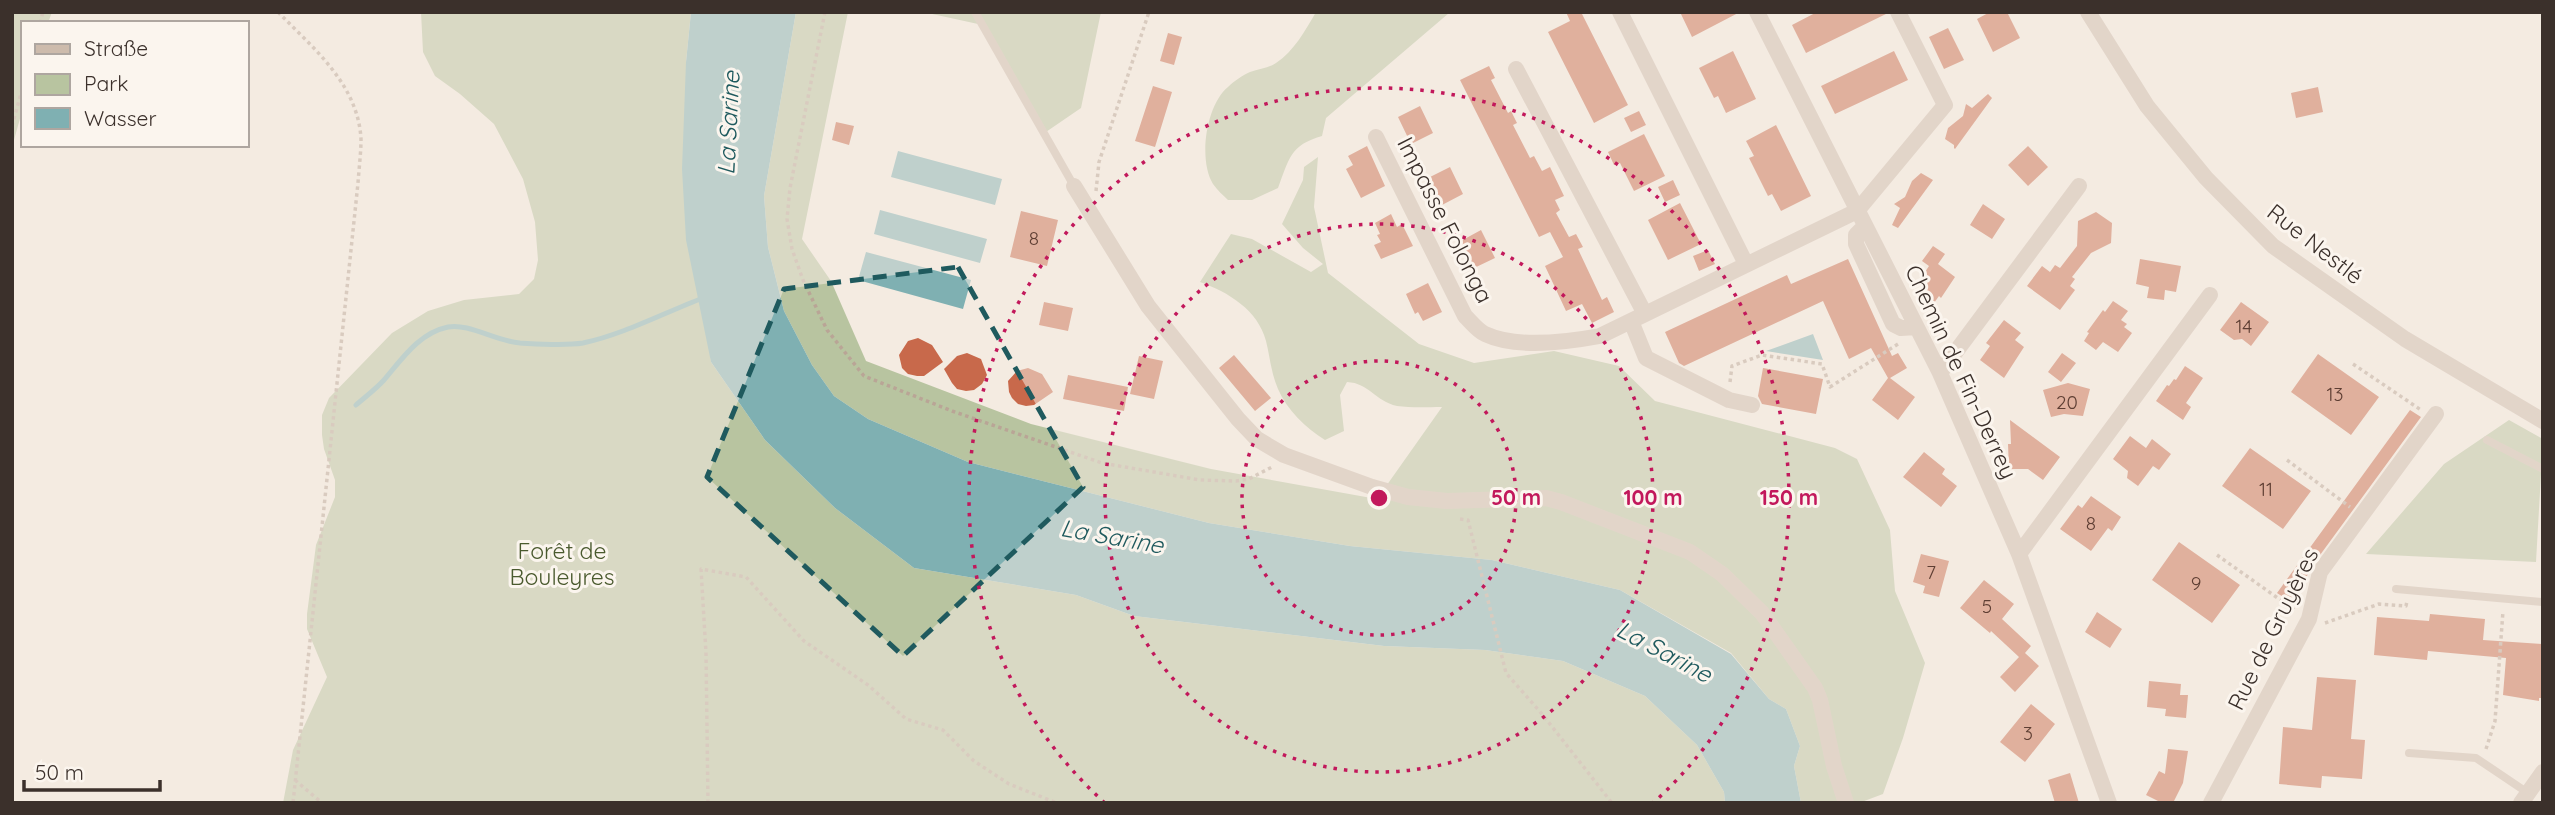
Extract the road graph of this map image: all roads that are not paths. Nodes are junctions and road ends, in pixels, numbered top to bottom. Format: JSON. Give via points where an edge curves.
{"nodes":[{"id":1,"x":975,"y":12,"type":"edge"},
{"id":2,"x":1620,"y":12,"type":"edge"},
{"id":3,"x":1757,"y":12,"type":"edge"},
{"id":4,"x":1898,"y":12,"type":"edge"},
{"id":5,"x":2088,"y":12,"type":"edge"},
{"id":6,"x":1516,"y":69,"type":"dead end"},
{"id":7,"x":1376,"y":136,"type":"dead end"},
{"id":8,"x":1074,"y":186,"type":"joint"},
{"id":9,"x":2079,"y":187,"type":"dead end"},
{"id":10,"x":1861,"y":218,"type":"junction"},
{"id":11,"x":1746,"y":264,"type":"junction"},
{"id":12,"x":2210,"y":295,"type":"dead end"},
{"id":13,"x":1638,"y":318,"type":"junction"},
{"id":14,"x":1940,"y":373,"type":"junction"},
{"id":15,"x":1752,"y":405,"type":"dead end"},
{"id":16,"x":2434,"y":416,"type":"road end"},
{"id":17,"x":2543,"y":421,"type":"edge"},
{"id":18,"x":2487,"y":440,"type":"dead end"},
{"id":19,"x":2543,"y":469,"type":"edge"},
{"id":20,"x":2019,"y":554,"type":"junction"},
{"id":21,"x":2396,"y":589,"type":"dead end"},
{"id":22,"x":2543,"y":602,"type":"edge"},
{"id":23,"x":2409,"y":753,"type":"dead end"},
{"id":24,"x":2543,"y":772,"type":"edge"},
{"id":25,"x":2524,"y":798,"type":"edge"},
{"id":26,"x":1846,"y":803,"type":"edge"},
{"id":27,"x":2109,"y":803,"type":"edge"},
{"id":28,"x":2211,"y":803,"type":"edge"}],
"edges":[{"from":1,"to":8,"type":"lane"},
{"from":2,"to":11,"type":"street"},
{"from":3,"to":10,"type":"street","name":"Chemin de Fin-Derrey"},
{"from":4,"to":10,"type":"street","via":[[1945,105]]},
{"from":5,"to":17,"type":"street","name":"Rue Nestlé","via":[[2147,106],[2206,177],[2273,246],[2405,339]]},
{"from":6,"to":13,"type":"street"},
{"from":7,"to":13,"type":"street","name":"Impasse Folonga","via":[[1465,316],[1483,334],[1558,344],[1600,336]]},
{"from":8,"to":26,"type":"street","via":[[1148,306],[1249,432],[1268,446],[1350,480],[1408,497],[1447,501],[1530,497],[1561,502],[1706,561],[1762,612],[1815,688]]},
{"from":9,"to":14,"type":"street"},
{"from":10,"to":11,"type":"street","name":"Impasse Folonga"},
{"from":10,"to":14,"type":"street","name":"Chemin de Fin-Derrey"},
{"from":11,"to":13,"type":"street","name":"Impasse Folonga"},
{"from":12,"to":20,"type":"street"},
{"from":13,"to":15,"type":"street","via":[[1646,358],[1727,400]]},
{"from":14,"to":20,"type":"street","name":"Chemin de Fin-Derrey"},
{"from":16,"to":28,"type":"street","name":"Rue de Gruyères","via":[[2320,572],[2312,623]]},
{"from":18,"to":19,"type":"lane"},
{"from":20,"to":27,"type":"street","name":"Chemin de Fin-Derrey"},
{"from":21,"to":22,"type":"lane"},
{"from":23,"to":25,"type":"lane","via":[[2476,758]]},
{"from":24,"to":25,"type":"street"}]}
